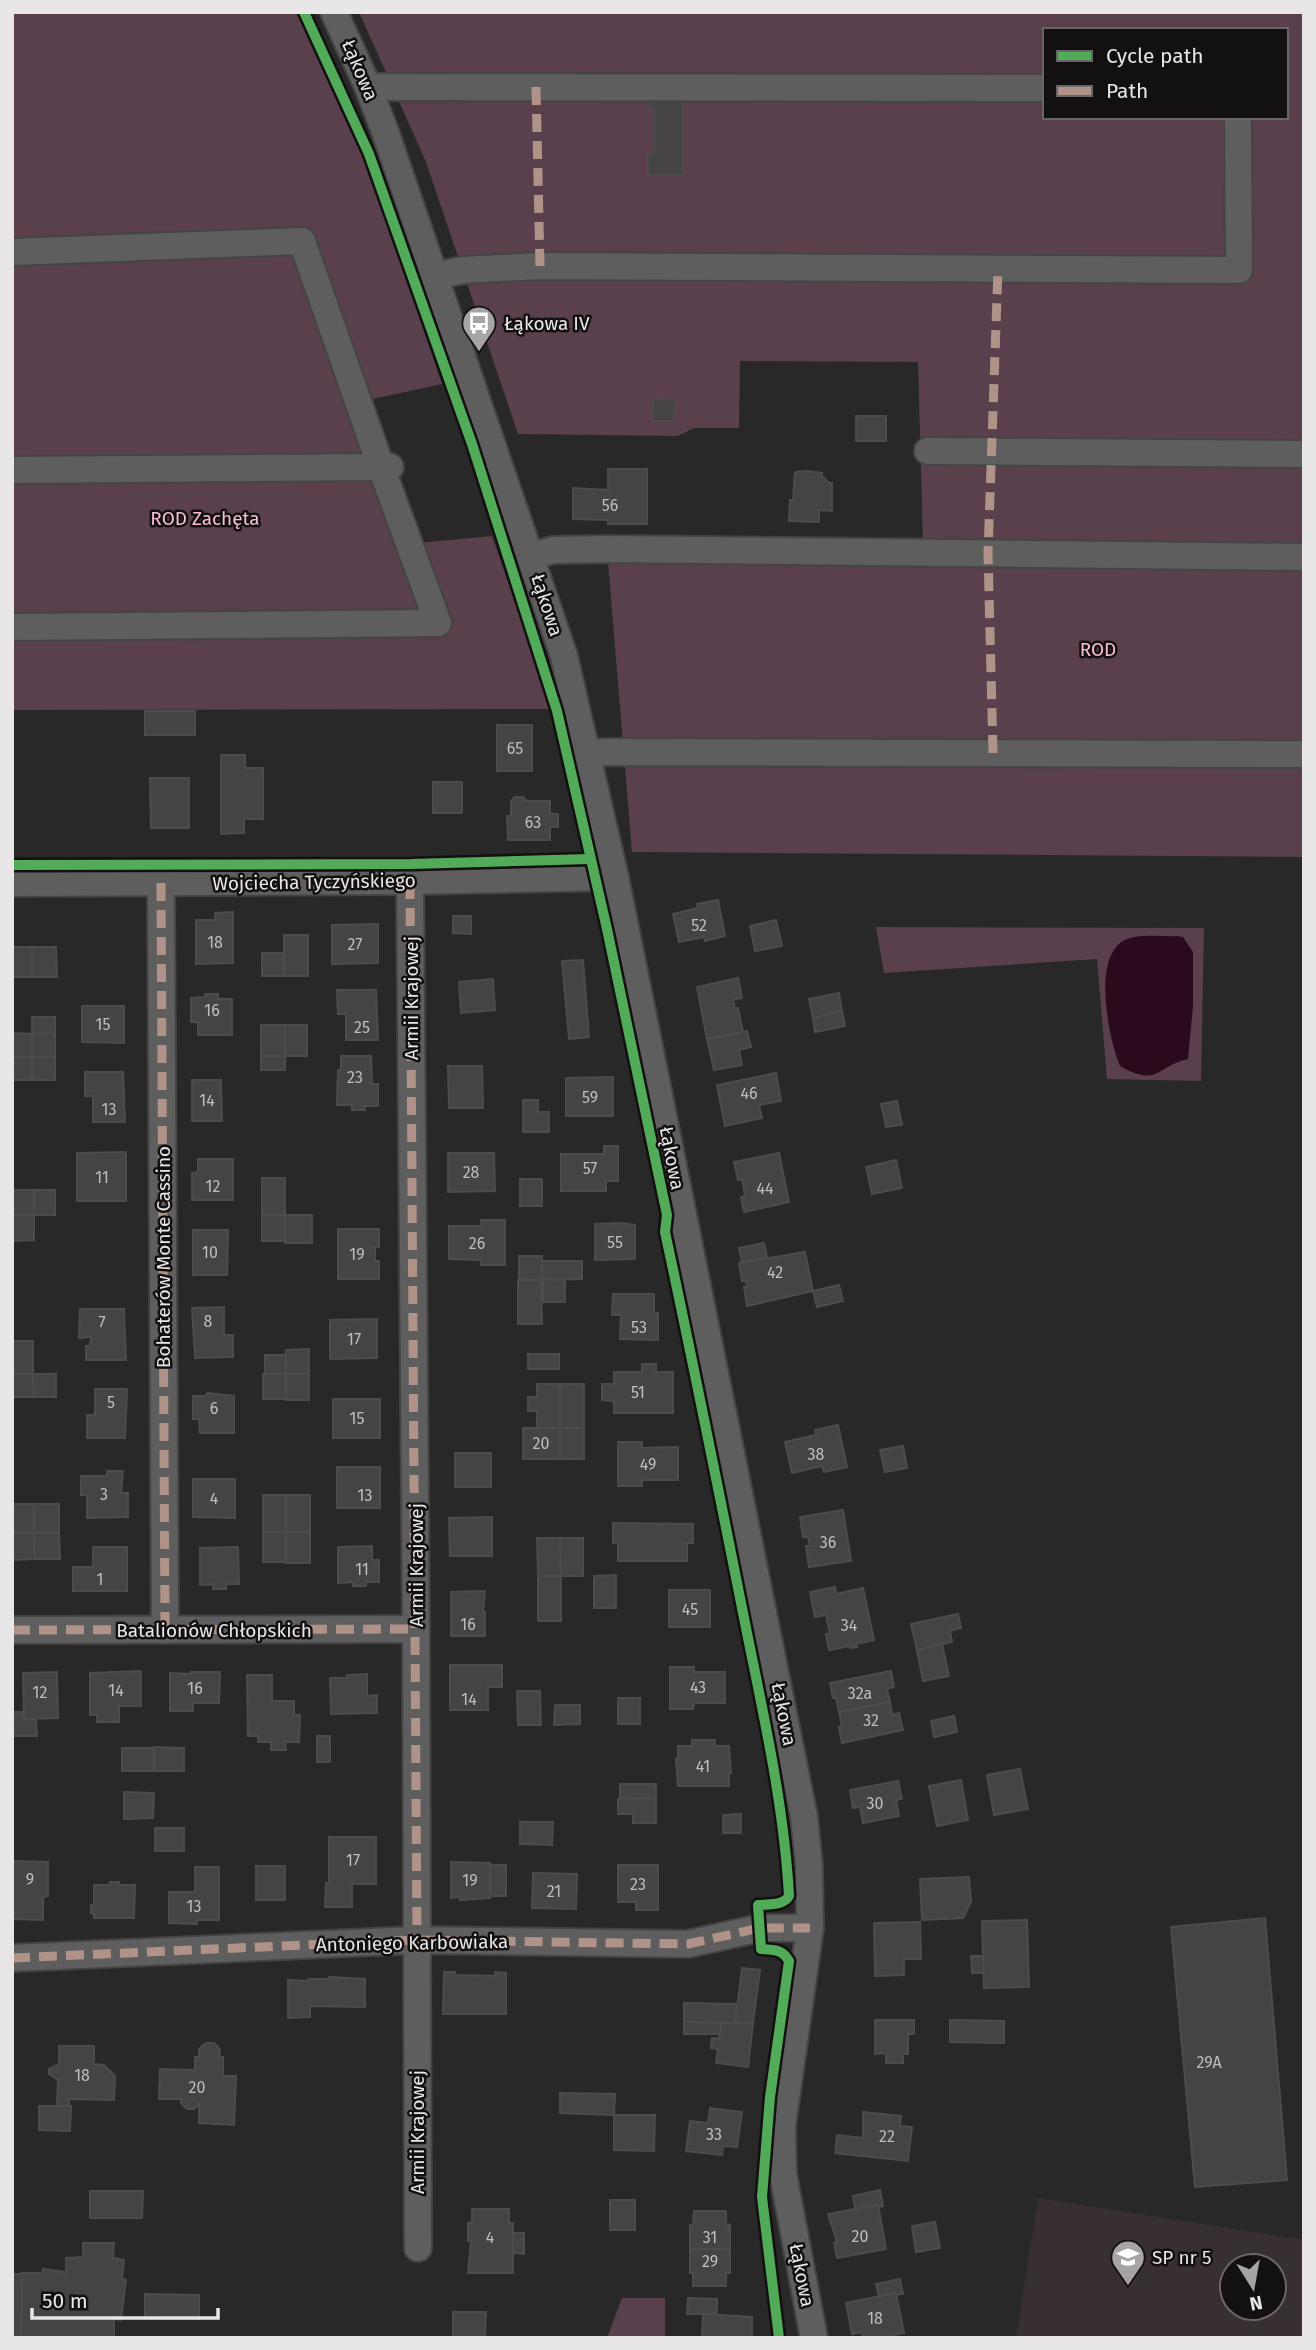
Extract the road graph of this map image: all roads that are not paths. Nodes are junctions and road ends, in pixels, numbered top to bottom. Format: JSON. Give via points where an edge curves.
{"nodes":[{"id":1,"x":334,"y":12,"type":"edge"},
{"id":2,"x":368,"y":87,"type":"junction"},
{"id":3,"x":1043,"y":88,"type":"edge"},
{"id":4,"x":1238,"y":119,"type":"edge"},
{"id":5,"x":12,"y":252,"type":"edge"},
{"id":6,"x":435,"y":276,"type":"junction"},
{"id":7,"x":928,"y":451,"type":"dead end"},
{"id":8,"x":1304,"y":454,"type":"edge"},
{"id":9,"x":386,"y":467,"type":"junction"},
{"id":10,"x":12,"y":470,"type":"edge"},
{"id":11,"x":531,"y":556,"type":"junction"},
{"id":12,"x":1304,"y":557,"type":"edge"},
{"id":13,"x":12,"y":627,"type":"edge"},
{"id":14,"x":587,"y":753,"type":"junction"},
{"id":15,"x":1304,"y":754,"type":"edge"},
{"id":16,"x":615,"y":877,"type":"junction"},
{"id":17,"x":410,"y":881,"type":"junction"},
{"id":18,"x":12,"y":883,"type":"edge"},
{"id":19,"x":161,"y":883,"type":"junction"},
{"id":20,"x":416,"y":1629,"type":"junction"},
{"id":21,"x":12,"y":1630,"type":"edge"},
{"id":22,"x":165,"y":1630,"type":"junction"},
{"id":23,"x":810,"y":1928,"type":"junction"},
{"id":24,"x":417,"y":1940,"type":"junction"},
{"id":25,"x":12,"y":1958,"type":"edge"},
{"id":26,"x":418,"y":2248,"type":"dead end"},
{"id":27,"x":814,"y":2338,"type":"edge"}],
"edges":[{"from":1,"to":2,"type":"street","name":"Łąkowa"},
{"from":2,"to":3,"type":"street"},
{"from":2,"to":6,"type":"street","name":"Łąkowa"},
{"from":4,"to":6,"type":"street","via":[[1239,270],[540,267],[463,270]]},
{"from":5,"to":9,"type":"street","via":[[302,241]]},
{"from":6,"to":11,"type":"street","name":"Łąkowa"},
{"from":7,"to":8,"type":"street"},
{"from":9,"to":10,"type":"street"},
{"from":9,"to":13,"type":"street","via":[[438,622]]},
{"from":11,"to":12,"type":"street","via":[[553,550],[607,549]]},
{"from":11,"to":14,"type":"street","name":"Łąkowa","via":[[564,656]]},
{"from":14,"to":15,"type":"street"},
{"from":14,"to":16,"type":"street","name":"Łąkowa"},
{"from":16,"to":17,"type":"street","name":"Wojciecha Tyczyńskiego"},
{"from":16,"to":23,"type":"street","name":"Łąkowa","via":[[796,1773],[809,1865]]},
{"from":17,"to":19,"type":"street","name":"Wojciecha Tyczyńskiego"},
{"from":17,"to":20,"type":"street","name":"Armii Krajowej"},
{"from":18,"to":19,"type":"street","name":"Wojciecha Tyczyńskiego"},
{"from":19,"to":22,"type":"street","name":"Bohaterów Monte Cassino"},
{"from":20,"to":22,"type":"street","name":"Batalionów Chłopskich"},
{"from":20,"to":24,"type":"street","name":"Armii Krajowej"},
{"from":21,"to":22,"type":"street","name":"Batalionów Chłopskich"},
{"from":23,"to":24,"type":"street","name":"Antoniego Karbowiaka","via":[[760,1928],[688,1944]]},
{"from":23,"to":27,"type":"street","name":"Łąkowa","via":[[782,2153]]},
{"from":24,"to":25,"type":"street","name":"Antoniego Karbowiaka"},
{"from":24,"to":26,"type":"street","name":"Armii Krajowej"}]}
